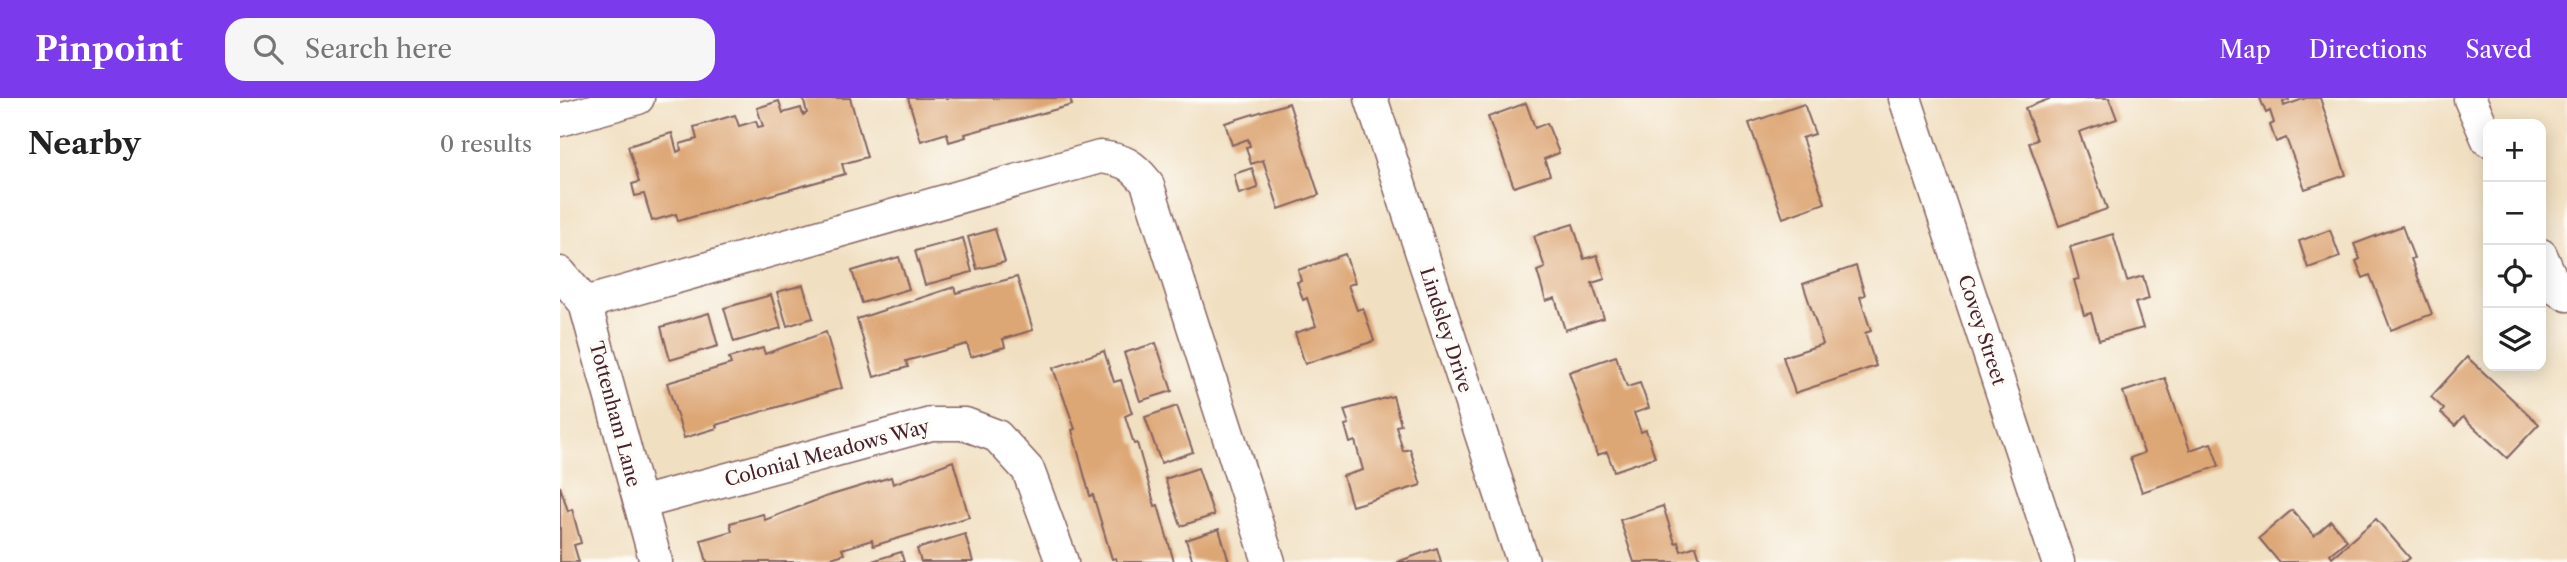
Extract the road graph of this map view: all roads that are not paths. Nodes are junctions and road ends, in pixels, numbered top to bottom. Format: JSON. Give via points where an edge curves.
{"nodes":[{"id":1,"x":638,"y":98,"type":"edge"},
{"id":2,"x":1371,"y":98,"type":"edge"},
{"id":3,"x":1905,"y":98,"type":"edge"},
{"id":4,"x":2470,"y":99,"type":"edge"},
{"id":5,"x":560,"y":121,"type":"edge"},
{"id":6,"x":2483,"y":129,"type":"edge"},
{"id":7,"x":2546,"y":266,"type":"edge"},
{"id":8,"x":560,"y":273,"type":"edge"},
{"id":9,"x":2567,"y":295,"type":"edge"},
{"id":10,"x":584,"y":303,"type":"junction"},
{"id":11,"x":640,"y":503,"type":"junction"},
{"id":12,"x":656,"y":562,"type":"edge"},
{"id":13,"x":1062,"y":562,"type":"edge"},
{"id":14,"x":1269,"y":562,"type":"edge"},
{"id":15,"x":1523,"y":562,"type":"edge"},
{"id":16,"x":2058,"y":562,"type":"edge"}],
"edges":[{"from":1,"to":5,"type":"street"},
{"from":2,"to":15,"type":"street","name":"Lindsley Drive"},
{"from":3,"to":16,"type":"street","name":"Covey Street"},
{"from":4,"to":6,"type":"street"},
{"from":7,"to":9,"type":"street","via":[[2555,286]]},
{"from":8,"to":10,"type":"street","name":"Tottenham Lane"},
{"from":10,"to":11,"type":"street","name":"Tottenham Lane"},
{"from":10,"to":14,"type":"street","via":[[1100,157],[1119,159],[1135,168],[1147,183]]},
{"from":11,"to":12,"type":"street","name":"Tottenham Lane"},
{"from":11,"to":13,"type":"street","name":"Colonial Meadows Way","via":[[931,424],[965,424],[996,436],[1028,470]]}]}
